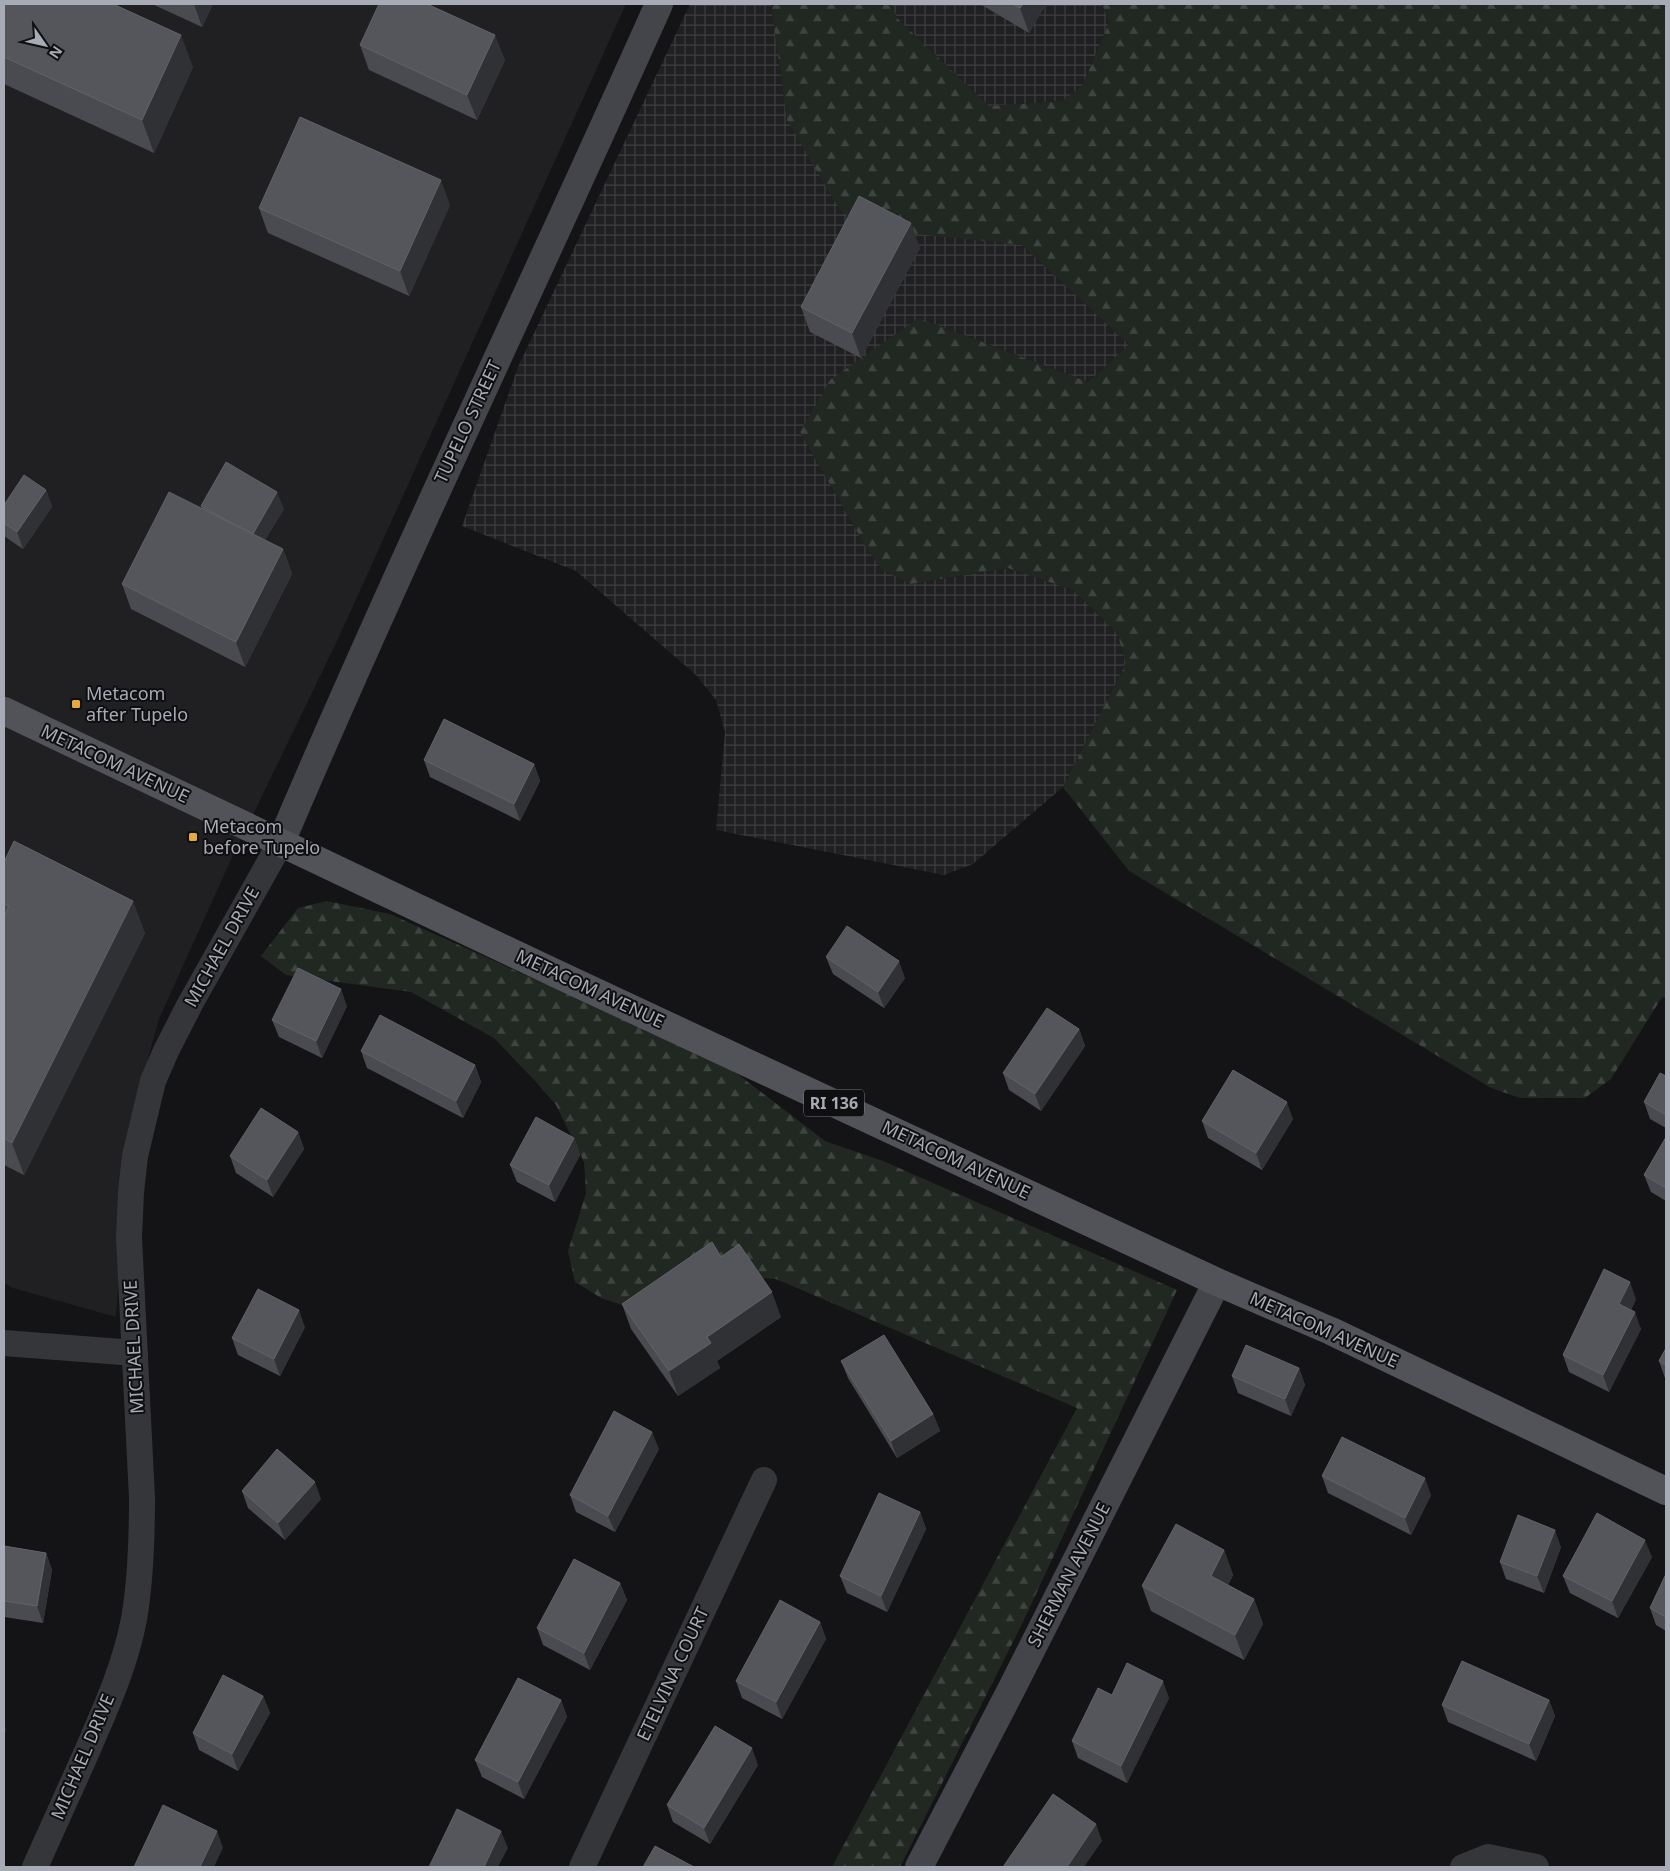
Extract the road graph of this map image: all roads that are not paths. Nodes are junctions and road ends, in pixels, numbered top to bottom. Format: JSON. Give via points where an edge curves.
{"nodes":[{"id":1,"x":659,"y":4,"type":"edge"},
{"id":2,"x":4,"y":712,"type":"edge"},
{"id":3,"x":281,"y":842,"type":"junction"},
{"id":4,"x":1217,"y":1282,"type":"junction"},
{"id":5,"x":4,"y":1343,"type":"edge"},
{"id":6,"x":135,"y":1353,"type":"junction"},
{"id":7,"x":764,"y":1480,"type":"dead end"},
{"id":8,"x":1666,"y":1491,"type":"edge"},
{"id":9,"x":35,"y":1867,"type":"edge"},
{"id":10,"x":582,"y":1867,"type":"edge"},
{"id":11,"x":919,"y":1867,"type":"edge"},
{"id":12,"x":1463,"y":1867,"type":"edge"},
{"id":13,"x":1536,"y":1867,"type":"edge"}],
"edges":[{"from":1,"to":3,"type":"main road","name":"TUPELO STREET","via":[[540,269],[447,465]]},
{"from":2,"to":3,"type":"main road","name":"METACOM AVENUE","number":"RI 136"},
{"from":3,"to":4,"type":"main road","name":"METACOM AVENUE","number":"RI 136"},
{"from":3,"to":6,"type":"street","name":"MICHAEL DRIVE","via":[[190,1004],[153,1081],[135,1156],[131,1192],[129,1238]]},
{"from":4,"to":8,"type":"main road","name":"METACOM AVENUE","number":"RI 136","via":[[1331,1331]]},
{"from":4,"to":11,"type":"main road","name":"SHERMAN AVENUE"},
{"from":5,"to":6,"type":"street"},
{"from":6,"to":9,"type":"street","name":"MICHAEL DRIVE","via":[[142,1541],[133,1621],[109,1702]]},
{"from":7,"to":10,"type":"street","name":"ETELVINA COURT"},
{"from":12,"to":13,"type":"street","via":[[1488,1857]]}]}
